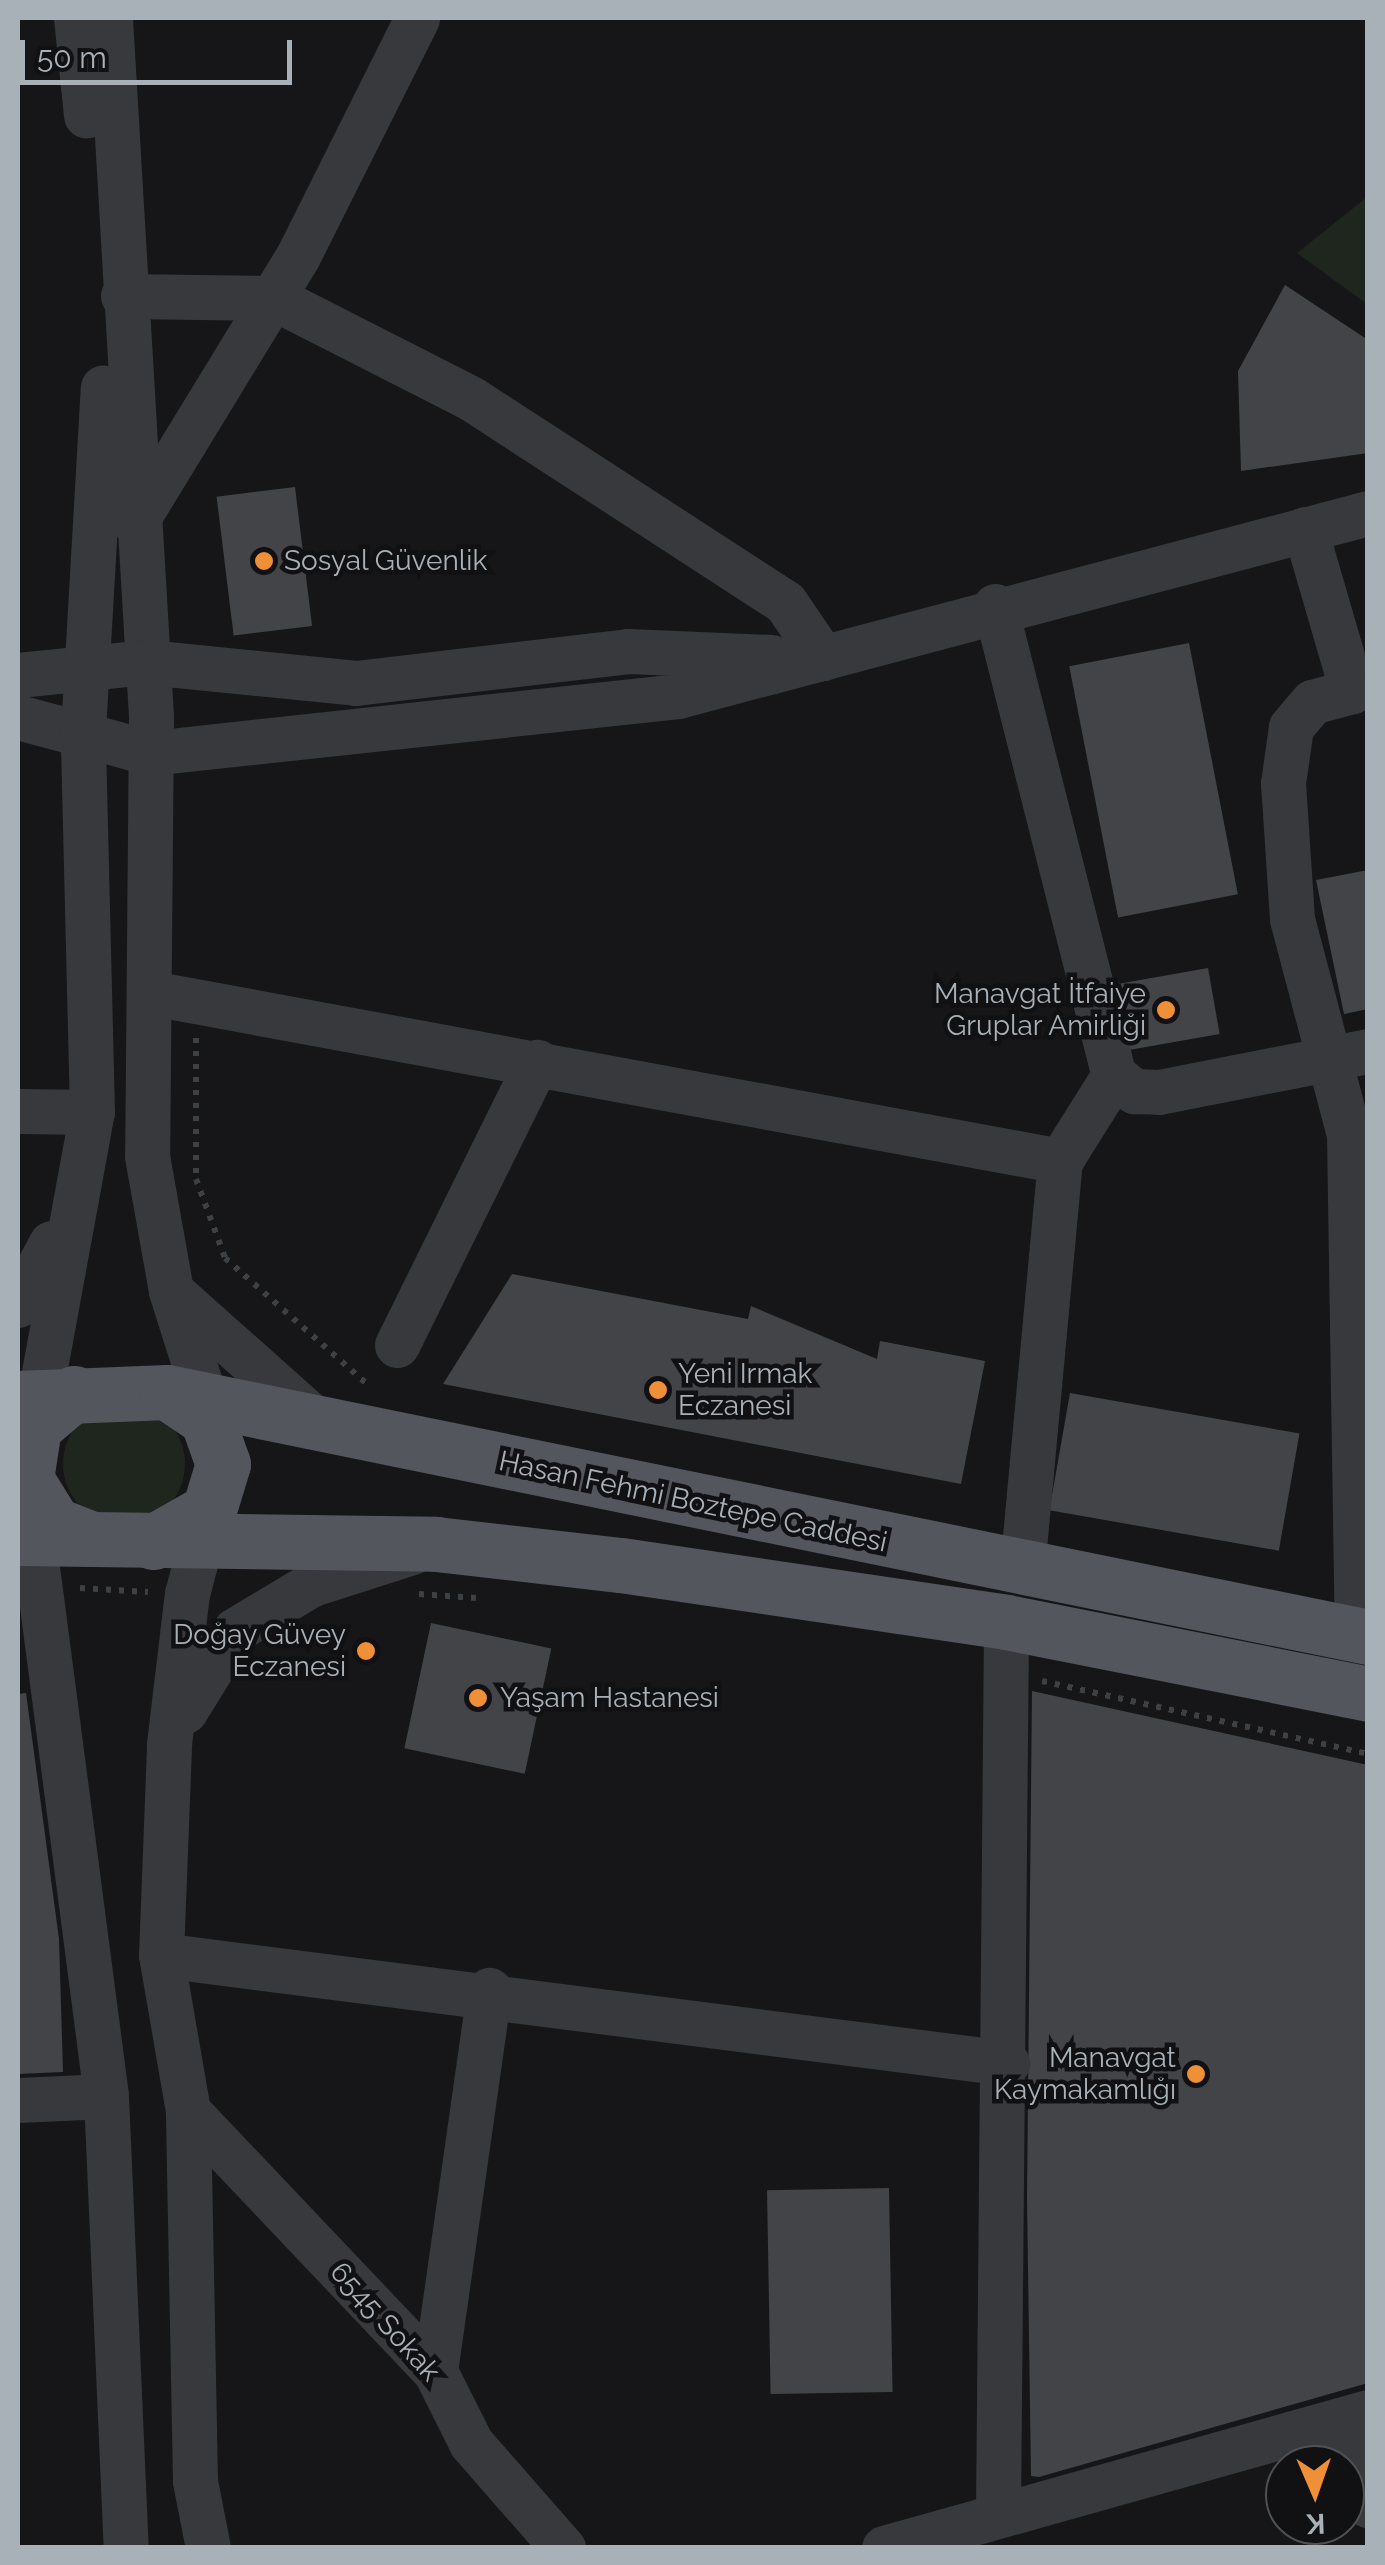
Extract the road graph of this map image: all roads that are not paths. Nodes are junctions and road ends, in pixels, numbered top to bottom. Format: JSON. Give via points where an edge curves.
{"nodes":[{"id":1,"x":76,"y":18,"type":"edge"},
{"id":2,"x":110,"y":18,"type":"edge"},
{"id":3,"x":417,"y":18,"type":"edge"},
{"id":4,"x":123,"y":296,"type":"junction"},
{"id":5,"x":274,"y":298,"type":"junction"},
{"id":6,"x":1368,"y":513,"type":"edge"},
{"id":7,"x":134,"y":523,"type":"junction"},
{"id":8,"x":1305,"y":529,"type":"junction"},
{"id":9,"x":994,"y":606,"type":"junction"},
{"id":10,"x":823,"y":658,"type":"junction"},
{"id":11,"x":86,"y":662,"type":"junction"},
{"id":12,"x":147,"y":662,"type":"junction"},
{"id":13,"x":18,"y":675,"type":"edge"},
{"id":14,"x":1360,"y":687,"type":"edge"},
{"id":15,"x":18,"y":717,"type":"edge"},
{"id":16,"x":82,"y":731,"type":"junction"},
{"id":17,"x":151,"y":753,"type":"junction"},
{"id":18,"x":152,"y":993,"type":"junction"},
{"id":19,"x":1368,"y":1050,"type":"edge"},
{"id":20,"x":536,"y":1062,"type":"junction"},
{"id":21,"x":1326,"y":1065,"type":"junction"},
{"id":22,"x":1114,"y":1075,"type":"junction"},
{"id":23,"x":18,"y":1111,"type":"edge"},
{"id":24,"x":92,"y":1112,"type":"junction"},
{"id":25,"x":1060,"y":1161,"type":"junction"},
{"id":26,"x":84,"y":1173,"type":"junction"},
{"id":27,"x":171,"y":1291,"type":"junction"},
{"id":28,"x":18,"y":1305,"type":"edge"},
{"id":29,"x":397,"y":1344,"type":"dead end"},
{"id":30,"x":196,"y":1410,"type":"junction"},
{"id":31,"x":38,"y":1419,"type":"edge"},
{"id":32,"x":319,"y":1423,"type":"junction"},
{"id":33,"x":205,"y":1526,"type":"junction"},
{"id":34,"x":25,"y":1538,"type":"edge"},
{"id":35,"x":126,"y":1542,"type":"junction"},
{"id":36,"x":436,"y":1544,"type":"junction"},
{"id":37,"x":1022,"y":1570,"type":"junction"},
{"id":38,"x":1362,"y":1635,"type":"edge"},
{"id":39,"x":1006,"y":1648,"type":"junction"},
{"id":40,"x":18,"y":1678,"type":"edge"},
{"id":41,"x":1368,"y":1694,"type":"edge"},
{"id":42,"x":169,"y":1744,"type":"junction"},
{"id":43,"x":65,"y":1760,"type":"junction"},
{"id":44,"x":161,"y":1955,"type":"junction"},
{"id":45,"x":490,"y":1990,"type":"junction"},
{"id":46,"x":1007,"y":2063,"type":"junction"},
{"id":47,"x":106,"y":2096,"type":"junction"},
{"id":48,"x":18,"y":2100,"type":"edge"},
{"id":49,"x":188,"y":2111,"type":"junction"},
{"id":50,"x":435,"y":2371,"type":"junction"},
{"id":51,"x":1352,"y":2417,"type":"edge"},
{"id":52,"x":1368,"y":2505,"type":"edge"},
{"id":53,"x":998,"y":2511,"type":"junction"},
{"id":54,"x":210,"y":2542,"type":"edge"},
{"id":55,"x":126,"y":2548,"type":"edge"},
{"id":56,"x":563,"y":2548,"type":"edge"},
{"id":57,"x":884,"y":2548,"type":"edge"}],
"edges":[{"from":1,"to":11,"type":"street","via":[[103,365]]},
{"from":2,"to":4,"type":"street"},
{"from":3,"to":5,"type":"street"},
{"from":4,"to":5,"type":"street"},
{"from":4,"to":7,"type":"street"},
{"from":5,"to":7,"type":"street"},
{"from":5,"to":10,"type":"street","via":[[472,399],[785,602]]},
{"from":6,"to":8,"type":"street"},
{"from":7,"to":12,"type":"street"},
{"from":8,"to":9,"type":"street"},
{"from":8,"to":14,"type":"street"},
{"from":9,"to":10,"type":"street"},
{"from":9,"to":22,"type":"street"},
{"from":10,"to":12,"type":"street","via":[[628,651],[356,683]]},
{"from":10,"to":17,"type":"street","via":[[678,696]]},
{"from":11,"to":12,"type":"street"},
{"from":11,"to":13,"type":"street"},
{"from":11,"to":16,"type":"street"},
{"from":12,"to":17,"type":"street"},
{"from":14,"to":21,"type":"street","via":[[1312,702],[1291,726],[1283,783],[1292,919]]},
{"from":15,"to":16,"type":"street"},
{"from":16,"to":17,"type":"street"},
{"from":16,"to":24,"type":"street"},
{"from":17,"to":18,"type":"street"},
{"from":18,"to":20,"type":"street"},
{"from":18,"to":27,"type":"street","via":[[147,1156]]},
{"from":19,"to":21,"type":"street"},
{"from":20,"to":25,"type":"street"},
{"from":20,"to":29,"type":"street"},
{"from":21,"to":22,"type":"street","via":[[1159,1092],[1134,1092]]},
{"from":21,"to":38,"type":"street","via":[[1349,1135]]},
{"from":22,"to":25,"type":"street"},
{"from":23,"to":24,"type":"street"},
{"from":24,"to":26,"type":"street"},
{"from":25,"to":37,"type":"street"},
{"from":26,"to":28,"type":"street"},
{"from":26,"to":31,"type":"street"},
{"from":27,"to":30,"type":"street"},
{"from":27,"to":32,"type":"street"},
{"from":30,"to":31,"type":"main road","name":"Hasan Fehmi Boztepe Caddesi"},
{"from":30,"to":32,"type":"main road","name":"Hasan Fehmi Boztepe Caddesi"},
{"from":30,"to":33,"type":"main road","via":[[220,1488]]},
{"from":31,"to":34,"type":"street"},
{"from":31,"to":35,"type":"main road","via":[[54,1524]]},
{"from":32,"to":37,"type":"main road","name":"Hasan Fehmi Boztepe Caddesi"},
{"from":33,"to":35,"type":"main road"},
{"from":33,"to":36,"type":"main road"},
{"from":33,"to":42,"type":"street"},
{"from":34,"to":35,"type":"main road"},
{"from":34,"to":43,"type":"street"},
{"from":36,"to":39,"type":"main road"},
{"from":36,"to":42,"type":"street","via":[[312,1584],[235,1630]]},
{"from":37,"to":38,"type":"main road","name":"Hasan Fehmi Boztepe Caddesi"},
{"from":39,"to":41,"type":"main road"},
{"from":39,"to":46,"type":"street"},
{"from":40,"to":43,"type":"street"},
{"from":42,"to":44,"type":"street"},
{"from":43,"to":47,"type":"street"},
{"from":44,"to":45,"type":"street"},
{"from":44,"to":49,"type":"street"},
{"from":45,"to":46,"type":"street"},
{"from":45,"to":50,"type":"street"},
{"from":46,"to":53,"type":"street"},
{"from":47,"to":48,"type":"street"},
{"from":47,"to":55,"type":"street"},
{"from":49,"to":50,"type":"street","name":"6545 Sokak"},
{"from":49,"to":54,"type":"street"},
{"from":50,"to":56,"type":"street","name":"6545 Sokak","via":[[471,2444]]},
{"from":51,"to":52,"type":"street"},
{"from":51,"to":53,"type":"street"},
{"from":53,"to":57,"type":"street"}]}
